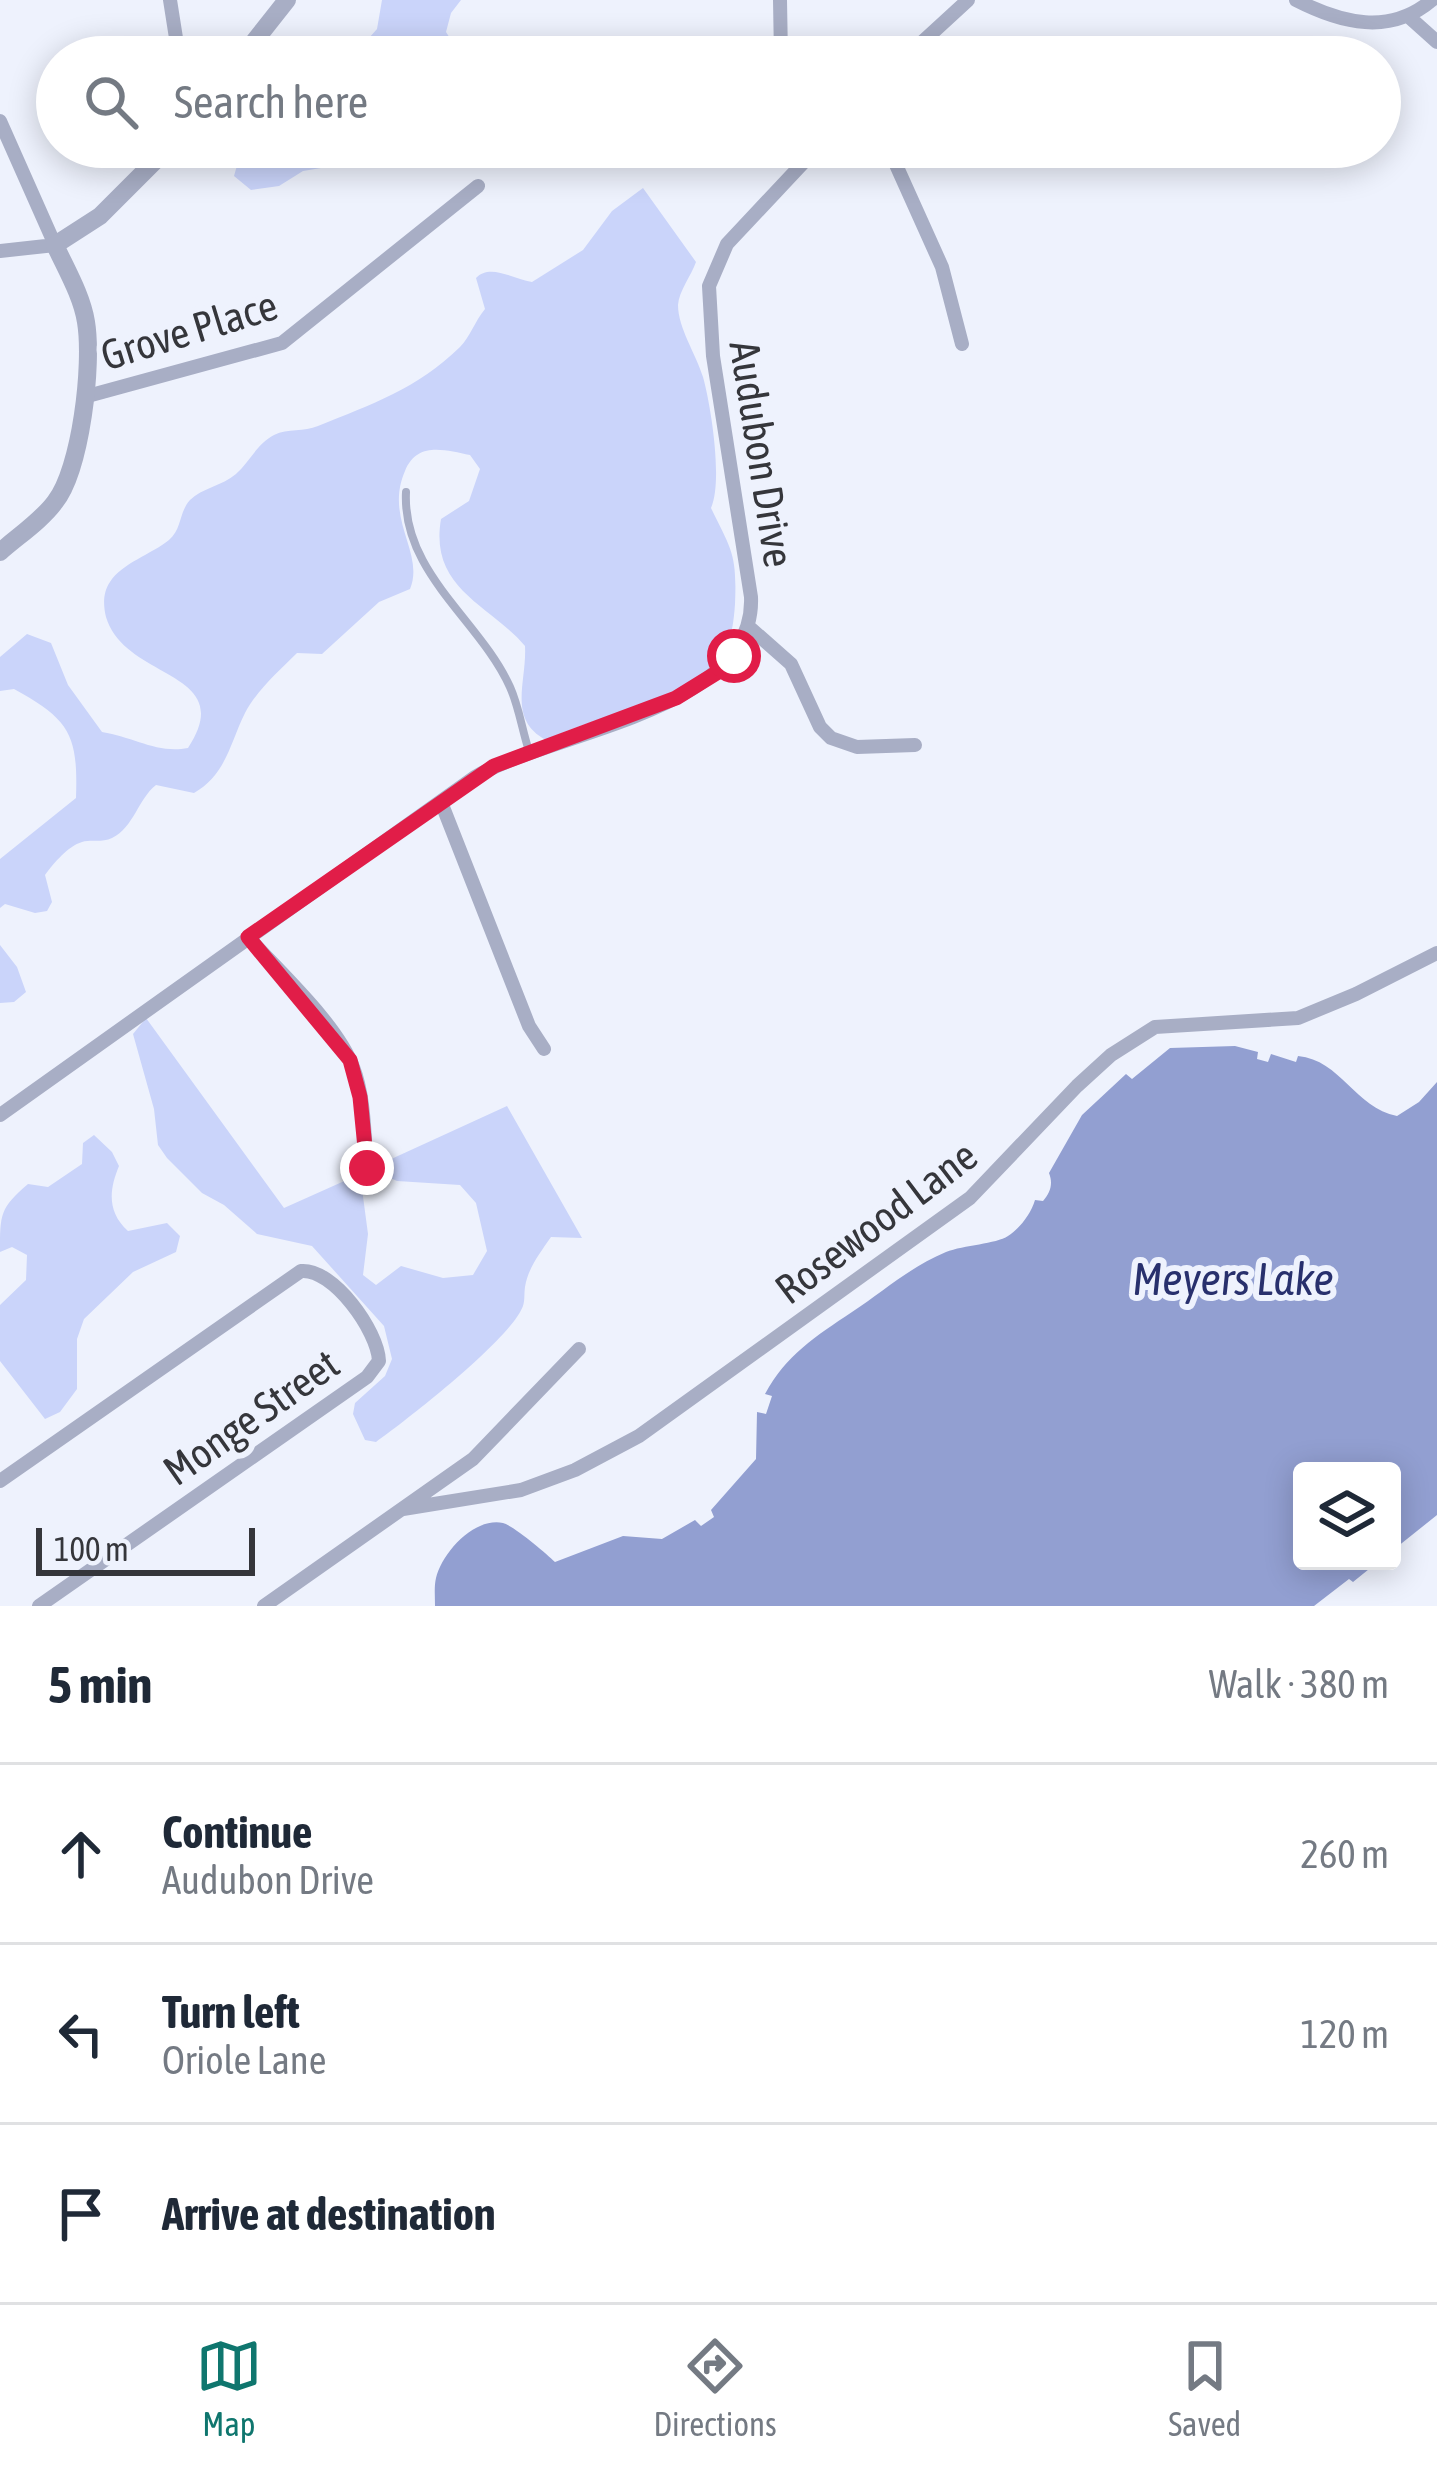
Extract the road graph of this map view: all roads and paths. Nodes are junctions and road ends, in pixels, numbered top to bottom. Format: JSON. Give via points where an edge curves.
{"nodes":[{"id":1,"x":170,"y":0,"type":"edge"},
{"id":2,"x":287,"y":0,"type":"edge"},
{"id":3,"x":780,"y":0,"type":"edge"},
{"id":4,"x":968,"y":0,"type":"edge"},
{"id":5,"x":1296,"y":0,"type":"edge"},
{"id":6,"x":1432,"y":0,"type":"edge"},
{"id":7,"x":1408,"y":16,"type":"junction"},
{"id":8,"x":176,"y":36,"type":"edge"},
{"id":9,"x":259,"y":36,"type":"edge"},
{"id":10,"x":781,"y":36,"type":"edge"},
{"id":11,"x":929,"y":36,"type":"edge"},
{"id":12,"x":1437,"y":42,"type":"edge"},
{"id":13,"x":0,"y":121,"type":"edge"},
{"id":14,"x":147,"y":168,"type":"edge"},
{"id":15,"x":797,"y":168,"type":"edge"},
{"id":16,"x":897,"y":168,"type":"edge"},
{"id":17,"x":478,"y":186,"type":"dead end"},
{"id":18,"x":55,"y":245,"type":"junction"},
{"id":19,"x":0,"y":251,"type":"edge"},
{"id":20,"x":962,"y":344,"type":"dead end"},
{"id":21,"x":84,"y":397,"type":"junction"},
{"id":22,"x":406,"y":492,"type":"dead end"},
{"id":23,"x":1,"y":548,"type":"edge"},
{"id":24,"x":749,"y":627,"type":"junction"},
{"id":25,"x":915,"y":745,"type":"dead end"},
{"id":26,"x":529,"y":751,"type":"junction"},
{"id":27,"x":440,"y":802,"type":"junction"},
{"id":28,"x":248,"y":937,"type":"junction"},
{"id":29,"x":1437,"y":952,"type":"edge"},
{"id":30,"x":544,"y":1049,"type":"dead end"},
{"id":31,"x":0,"y":1115,"type":"edge"},
{"id":32,"x":367,"y":1168,"type":"dead end"},
{"id":33,"x":580,"y":1348,"type":"dead end"},
{"id":34,"x":0,"y":1481,"type":"edge"},
{"id":35,"x":403,"y":1509,"type":"junction"},
{"id":36,"x":39,"y":1606,"type":"edge"},
{"id":37,"x":266,"y":1606,"type":"edge"}],
"edges":[{"from":1,"to":8,"type":"street"},
{"from":2,"to":9,"type":"street"},
{"from":3,"to":10,"type":"street"},
{"from":4,"to":11,"type":"street"},
{"from":5,"to":7,"type":"street","via":[[1355,23]]},
{"from":6,"to":7,"type":"street"},
{"from":7,"to":12,"type":"street"},
{"from":13,"to":18,"type":"street"},
{"from":14,"to":18,"type":"street","via":[[88,226]]},
{"from":15,"to":24,"type":"street","name":"Audubon Drive","via":[[734,236],[710,286]]},
{"from":16,"to":20,"type":"street","via":[[942,267]]},
{"from":17,"to":21,"type":"street","name":"Grove Place","via":[[282,343]]},
{"from":18,"to":19,"type":"street"},
{"from":18,"to":21,"type":"street","via":[[87,324]]},
{"from":21,"to":23,"type":"street","via":[[62,491]]},
{"from":22,"to":26,"type":"lane","via":[[418,552],[511,689]]},
{"from":24,"to":25,"type":"street","via":[[791,664],[831,738],[857,747]]},
{"from":24,"to":26,"type":"street","name":"Audubon Drive","via":[[727,664],[690,690]]},
{"from":26,"to":27,"type":"street","name":"Audubon Drive"},
{"from":27,"to":28,"type":"street","name":"Audubon Drive"},
{"from":27,"to":30,"type":"street"},
{"from":28,"to":31,"type":"street","name":"Audubon Drive"},
{"from":28,"to":32,"type":"street","via":[[350,1060]]},
{"from":29,"to":35,"type":"street","name":"Rosewood Lane","via":[[1298,1018],[1155,1027],[1086,1077],[970,1198],[638,1436],[521,1490]]},
{"from":33,"to":35,"type":"street","via":[[503,1432]]},
{"from":34,"to":36,"type":"street","name":"Monge Street","via":[[308,1269],[340,1289],[373,1337],[379,1361],[367,1377]]},
{"from":35,"to":37,"type":"street"}]}
